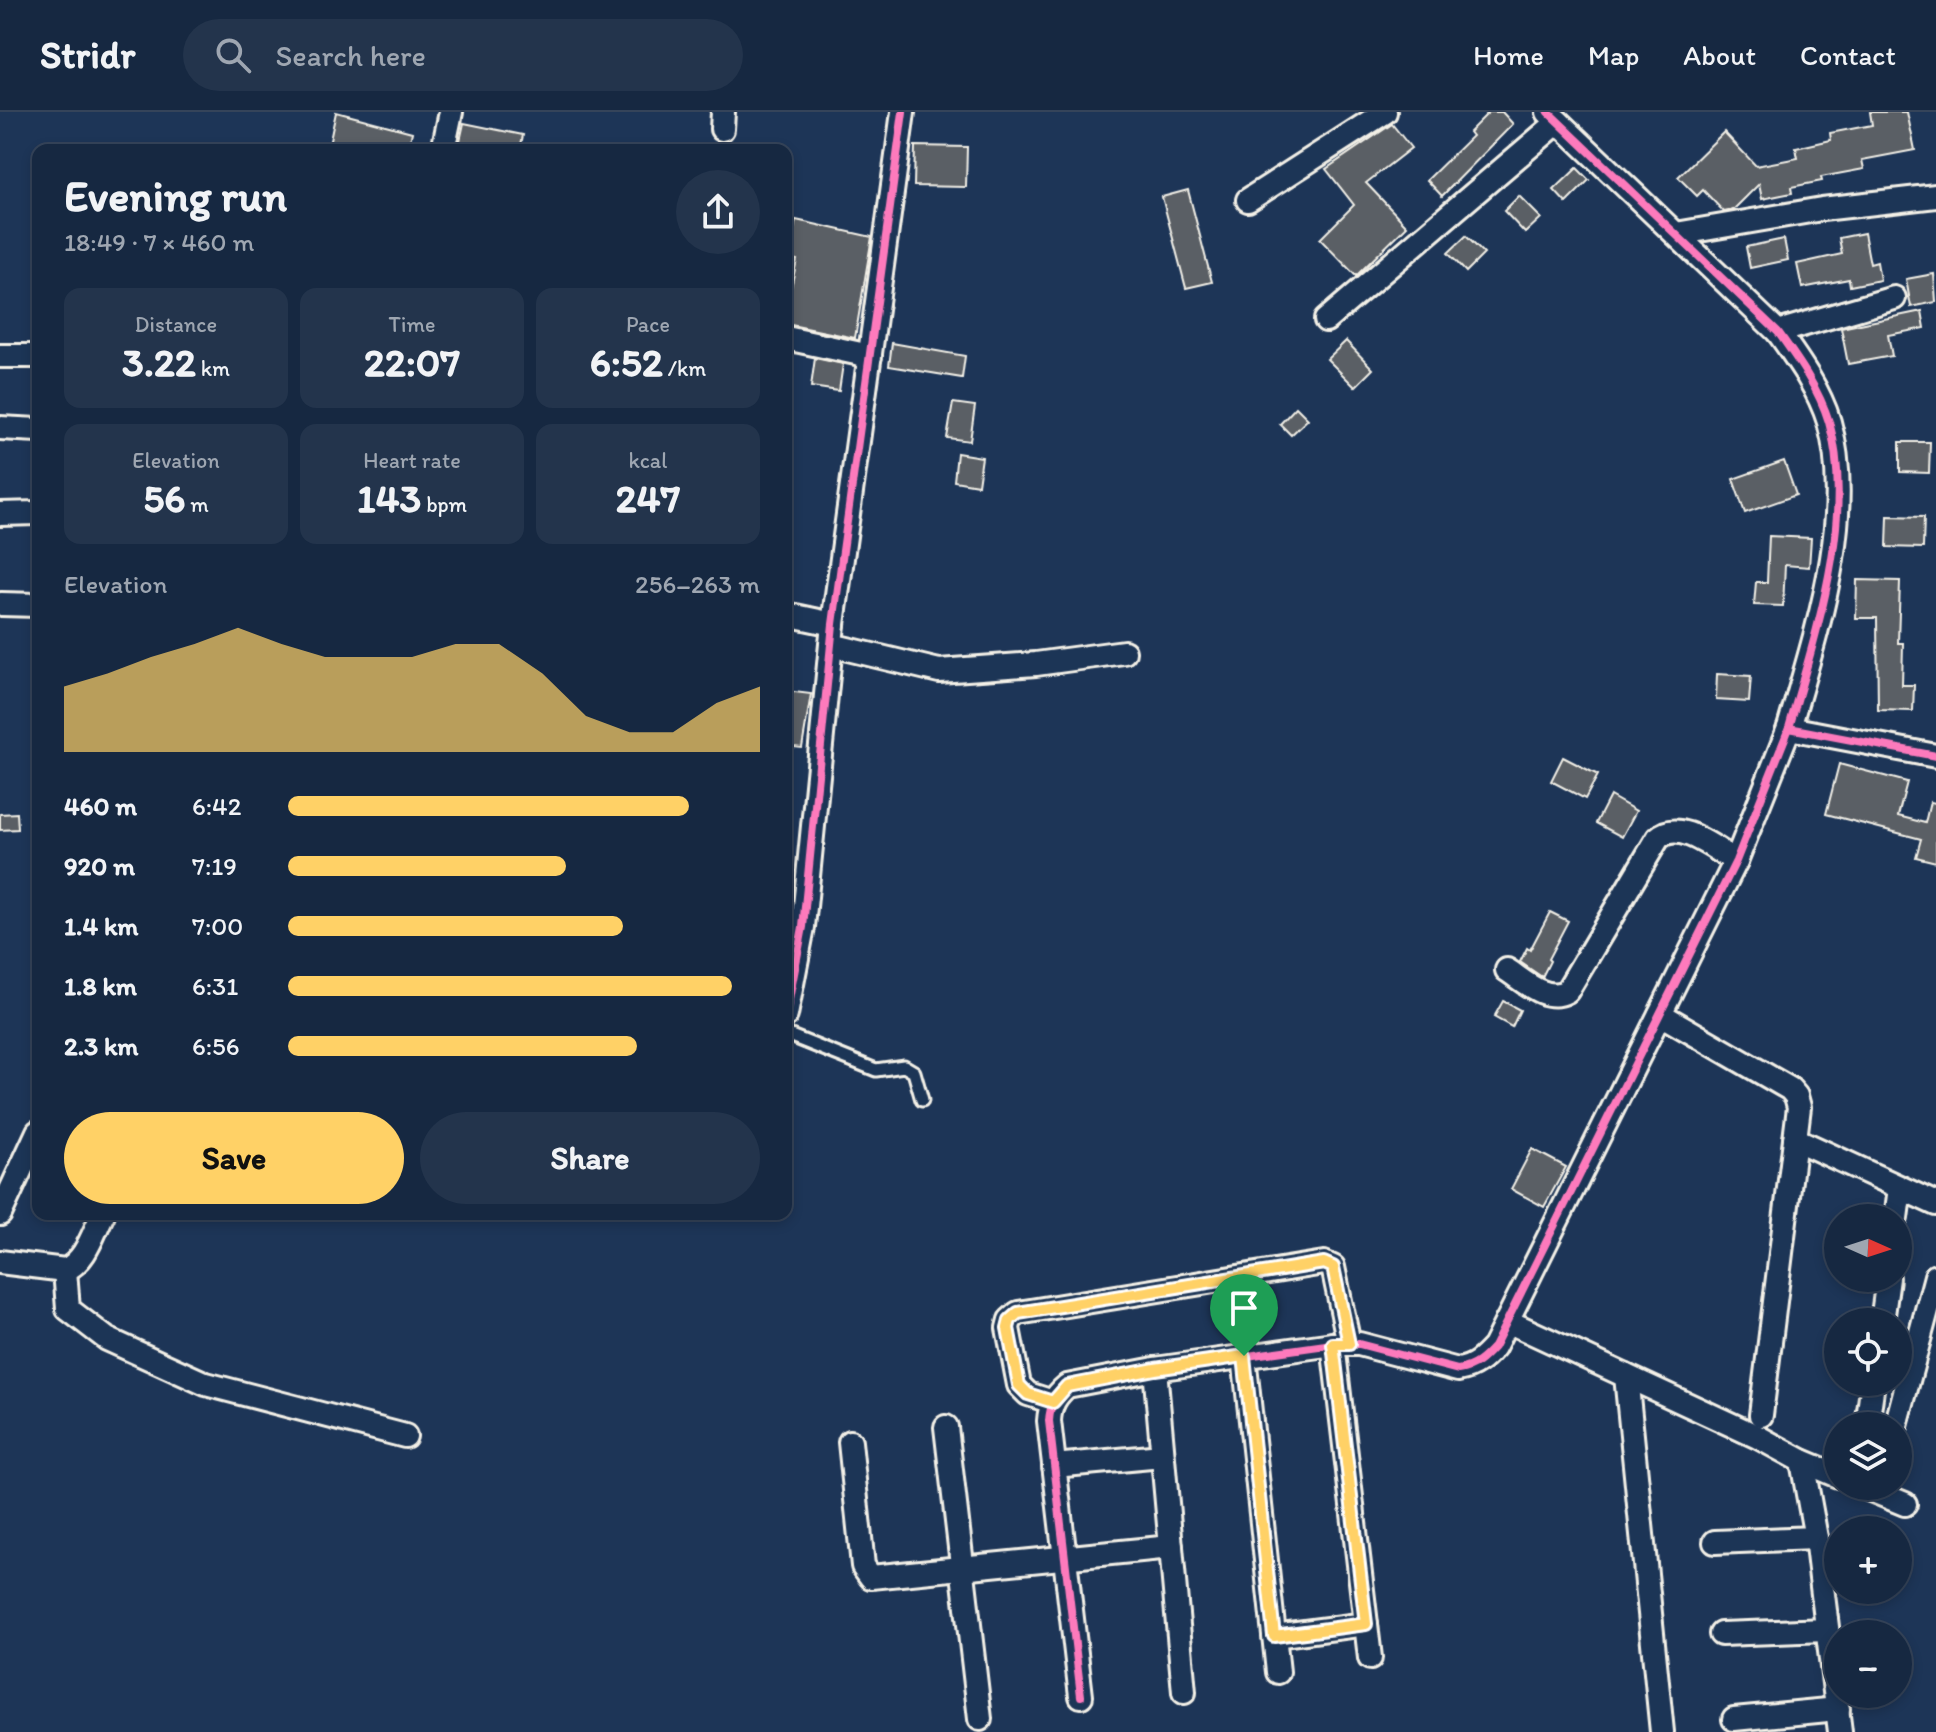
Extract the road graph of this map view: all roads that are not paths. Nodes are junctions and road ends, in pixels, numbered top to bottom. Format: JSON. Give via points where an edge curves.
{"nodes":[{"id":1,"x":451,"y":112,"type":"edge"},
{"id":2,"x":903,"y":112,"type":"edge"},
{"id":3,"x":1385,"y":112,"type":"edge"},
{"id":4,"x":1553,"y":117,"type":"edge"},
{"id":5,"x":444,"y":144,"type":"edge"},
{"id":6,"x":1936,"y":196,"type":"edge"},
{"id":7,"x":1248,"y":200,"type":"dead end"},
{"id":8,"x":1676,"y":234,"type":"junction"},
{"id":9,"x":1894,"y":298,"type":"dead end"},
{"id":10,"x":1326,"y":320,"type":"dead end"},
{"id":11,"x":1778,"y":332,"type":"junction"},
{"id":12,"x":792,"y":339,"type":"edge"},
{"id":13,"x":0,"y":356,"type":"edge"},
{"id":14,"x":32,"y":356,"type":"edge"},
{"id":15,"x":870,"y":356,"type":"junction"},
{"id":16,"x":0,"y":428,"type":"edge"},
{"id":17,"x":32,"y":430,"type":"edge"},
{"id":18,"x":32,"y":513,"type":"edge"},
{"id":19,"x":0,"y":514,"type":"edge"},
{"id":20,"x":1,"y":604,"type":"edge"},
{"id":21,"x":32,"y":605,"type":"edge"},
{"id":22,"x":792,"y":617,"type":"edge"},
{"id":23,"x":832,"y":635,"type":"junction"},
{"id":24,"x":1124,"y":652,"type":"dead end"},
{"id":25,"x":1789,"y":728,"type":"junction"},
{"id":26,"x":1936,"y":756,"type":"edge"},
{"id":27,"x":1736,"y":861,"type":"junction"},
{"id":28,"x":1507,"y":970,"type":"dead end"},
{"id":29,"x":792,"y":985,"type":"edge"},
{"id":30,"x":1660,"y":1014,"type":"junction"},
{"id":31,"x":792,"y":1036,"type":"edge"},
{"id":32,"x":922,"y":1100,"type":"dead end"},
{"id":33,"x":1795,"y":1139,"type":"junction"},
{"id":34,"x":32,"y":1145,"type":"edge"},
{"id":35,"x":1900,"y":1188,"type":"junction"},
{"id":36,"x":1898,"y":1204,"type":"edge"},
{"id":37,"x":1936,"y":1204,"type":"edge"},
{"id":38,"x":0,"y":1214,"type":"edge"},
{"id":39,"x":100,"y":1220,"type":"edge"},
{"id":40,"x":0,"y":1262,"type":"edge"},
{"id":41,"x":65,"y":1270,"type":"junction"},
{"id":42,"x":1936,"y":1276,"type":"edge"},
{"id":43,"x":1507,"y":1321,"type":"junction"},
{"id":44,"x":1341,"y":1344,"type":"junction"},
{"id":45,"x":1244,"y":1356,"type":"junction"},
{"id":46,"x":1155,"y":1369,"type":"junction"},
{"id":47,"x":1626,"y":1376,"type":"junction"},
{"id":48,"x":1053,"y":1402,"type":"junction"},
{"id":49,"x":1900,"y":1412,"type":"edge"},
{"id":50,"x":1761,"y":1415,"type":"dead end"},
{"id":51,"x":946,"y":1427,"type":"dead end"},
{"id":52,"x":405,"y":1436,"type":"dead end"},
{"id":53,"x":850,"y":1442,"type":"dead end"},
{"id":54,"x":1162,"y":1456,"type":"junction"},
{"id":55,"x":1802,"y":1461,"type":"junction"},
{"id":56,"x":1054,"y":1466,"type":"junction"},
{"id":57,"x":1824,"y":1470,"type":"edge"},
{"id":58,"x":1895,"y":1500,"type":"edge"},
{"id":59,"x":1905,"y":1504,"type":"dead end"},
{"id":60,"x":1816,"y":1538,"type":"junction"},
{"id":61,"x":1715,"y":1542,"type":"dead end"},
{"id":62,"x":1171,"y":1547,"type":"junction"},
{"id":63,"x":1065,"y":1558,"type":"junction"},
{"id":64,"x":963,"y":1568,"type":"junction"},
{"id":65,"x":1825,"y":1620,"type":"edge"},
{"id":66,"x":1366,"y":1624,"type":"junction"},
{"id":67,"x":1824,"y":1630,"type":"edge"},
{"id":68,"x":1721,"y":1634,"type":"dead end"},
{"id":69,"x":1274,"y":1636,"type":"junction"},
{"id":70,"x":1370,"y":1658,"type":"dead end"},
{"id":71,"x":1278,"y":1672,"type":"dead end"},
{"id":72,"x":1184,"y":1692,"type":"dead end"},
{"id":73,"x":1081,"y":1696,"type":"dead end"},
{"id":74,"x":1838,"y":1709,"type":"joint"},
{"id":75,"x":980,"y":1719,"type":"dead end"},
{"id":76,"x":1734,"y":1719,"type":"dead end"},
{"id":77,"x":1662,"y":1732,"type":"edge"},
{"id":78,"x":1840,"y":1732,"type":"edge"}],
"edges":[{"from":1,"to":5,"type":"street"},
{"from":2,"to":15,"type":"street"},
{"from":3,"to":7,"type":"street"},
{"from":4,"to":8,"type":"street"},
{"from":4,"to":10,"type":"street"},
{"from":6,"to":8,"type":"street"},
{"from":8,"to":11,"type":"street"},
{"from":9,"to":11,"type":"street"},
{"from":11,"to":25,"type":"street","via":[[1829,421],[1838,490],[1833,552]]},
{"from":12,"to":15,"type":"street"},
{"from":13,"to":14,"type":"street"},
{"from":15,"to":23,"type":"street"},
{"from":16,"to":17,"type":"street"},
{"from":18,"to":19,"type":"street"},
{"from":20,"to":21,"type":"street"},
{"from":22,"to":23,"type":"street"},
{"from":23,"to":24,"type":"street","via":[[939,671]]},
{"from":23,"to":29,"type":"street","via":[[803,927]]},
{"from":25,"to":26,"type":"street"},
{"from":25,"to":27,"type":"street"},
{"from":27,"to":28,"type":"street","via":[[1680,831],[1664,832],[1567,991],[1546,995]]},
{"from":27,"to":30,"type":"street"},
{"from":30,"to":33,"type":"street","via":[[1790,1089],[1799,1107]]},
{"from":30,"to":43,"type":"street"},
{"from":31,"to":32,"type":"lane","via":[[876,1070],[904,1066],[914,1072]]},
{"from":33,"to":35,"type":"street"},
{"from":33,"to":50,"type":"street"},
{"from":34,"to":38,"type":"street"},
{"from":35,"to":36,"type":"street"},
{"from":35,"to":37,"type":"street"},
{"from":39,"to":41,"type":"street","via":[[81,1259]]},
{"from":40,"to":41,"type":"street"},
{"from":41,"to":52,"type":"street","via":[[68,1309],[107,1339],[206,1384]]},
{"from":42,"to":49,"type":"street"},
{"from":43,"to":44,"type":"street","via":[[1494,1347],[1470,1368],[1458,1370]]},
{"from":43,"to":47,"type":"street"},
{"from":44,"to":45,"type":"street"},
{"from":44,"to":48,"type":"street","via":[[1337,1279],[1333,1267],[1324,1263],[1018,1313],[1008,1328],[1019,1385],[1028,1394]]},
{"from":44,"to":66,"type":"street"},
{"from":45,"to":46,"type":"street"},
{"from":45,"to":69,"type":"street"},
{"from":46,"to":48,"type":"street","via":[[1067,1386]]},
{"from":46,"to":54,"type":"street"},
{"from":47,"to":55,"type":"street"},
{"from":47,"to":77,"type":"street"},
{"from":48,"to":56,"type":"street","via":[[1049,1421]]},
{"from":51,"to":64,"type":"street"},
{"from":53,"to":64,"type":"street","via":[[863,1566],[871,1577]]},
{"from":54,"to":56,"type":"street"},
{"from":54,"to":62,"type":"street"},
{"from":55,"to":57,"type":"street"},
{"from":55,"to":60,"type":"street"},
{"from":56,"to":63,"type":"street"},
{"from":58,"to":59,"type":"street"},
{"from":60,"to":61,"type":"street"},
{"from":60,"to":65,"type":"street"},
{"from":62,"to":63,"type":"street"},
{"from":62,"to":72,"type":"street"},
{"from":63,"to":64,"type":"street"},
{"from":63,"to":73,"type":"street"},
{"from":64,"to":75,"type":"street"},
{"from":66,"to":69,"type":"street"},
{"from":66,"to":70,"type":"street"},
{"from":67,"to":68,"type":"street"},
{"from":69,"to":71,"type":"street"},
{"from":74,"to":76,"type":"street"},
{"from":74,"to":78,"type":"street"}]}
